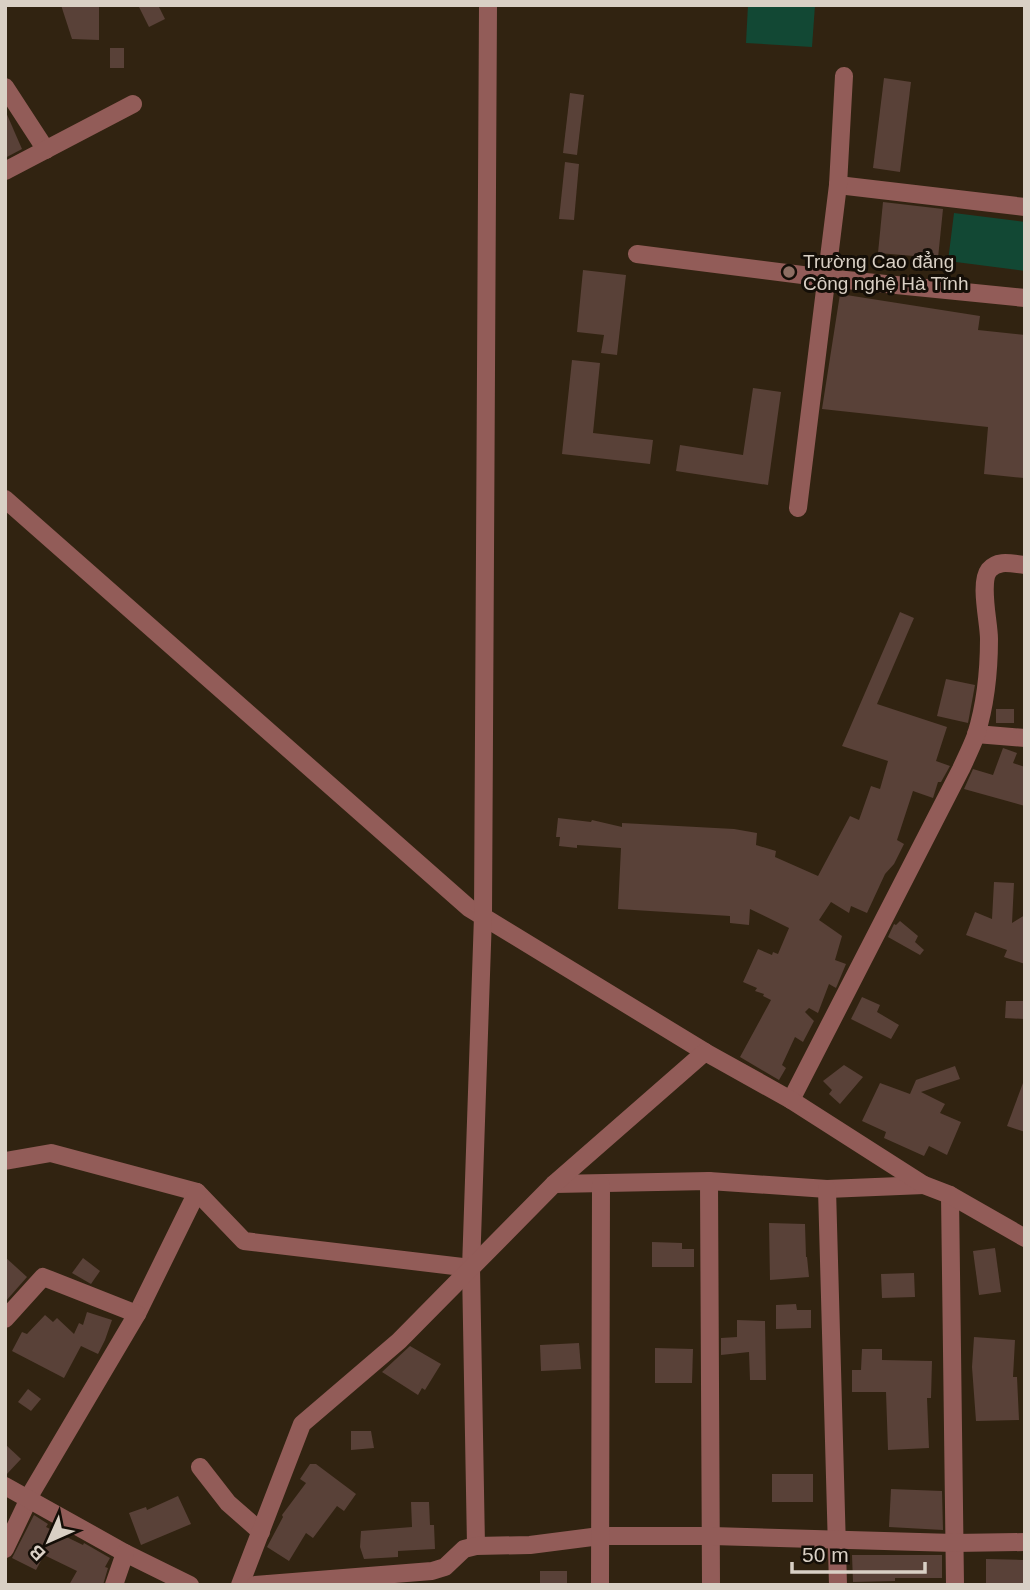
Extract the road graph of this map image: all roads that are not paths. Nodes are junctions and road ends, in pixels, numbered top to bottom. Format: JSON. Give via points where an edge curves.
{"nodes":[{"id":1,"x":488,"y":5,"type":"edge"},
{"id":2,"x":844,"y":75,"type":"dead end"},
{"id":3,"x":5,"y":87,"type":"edge"},
{"id":4,"x":133,"y":104,"type":"dead end"},
{"id":5,"x":46,"y":150,"type":"junction"},
{"id":6,"x":5,"y":171,"type":"edge"},
{"id":7,"x":838,"y":185,"type":"junction"},
{"id":8,"x":1025,"y":207,"type":"edge"},
{"id":9,"x":637,"y":254,"type":"dead end"},
{"id":10,"x":825,"y":278,"type":"junction"},
{"id":11,"x":1025,"y":298,"type":"edge"},
{"id":12,"x":5,"y":499,"type":"edge"},
{"id":13,"x":798,"y":508,"type":"dead end"},
{"id":14,"x":1025,"y":565,"type":"edge"},
{"id":15,"x":976,"y":734,"type":"junction"},
{"id":16,"x":1025,"y":738,"type":"edge"},
{"id":17,"x":483,"y":916,"type":"junction"},
{"id":18,"x":705,"y":1052,"type":"junction"},
{"id":19,"x":791,"y":1100,"type":"junction"},
{"id":20,"x":5,"y":1161,"type":"edge"},
{"id":21,"x":709,"y":1181,"type":"junction"},
{"id":22,"x":554,"y":1184,"type":"junction"},
{"id":23,"x":601,"y":1185,"type":"junction"},
{"id":24,"x":924,"y":1185,"type":"junction"},
{"id":25,"x":827,"y":1189,"type":"junction"},
{"id":26,"x":197,"y":1192,"type":"junction"},
{"id":27,"x":950,"y":1195,"type":"junction"},
{"id":28,"x":1025,"y":1238,"type":"edge"},
{"id":29,"x":471,"y":1268,"type":"junction"},
{"id":30,"x":137,"y":1314,"type":"junction"},
{"id":31,"x":5,"y":1319,"type":"edge"},
{"id":32,"x":200,"y":1467,"type":"dead end"},
{"id":33,"x":5,"y":1486,"type":"edge"},
{"id":34,"x":28,"y":1500,"type":"junction"},
{"id":35,"x":261,"y":1532,"type":"junction"},
{"id":36,"x":600,"y":1536,"type":"junction"},
{"id":37,"x":712,"y":1536,"type":"junction"},
{"id":38,"x":838,"y":1539,"type":"junction"},
{"id":39,"x":1025,"y":1542,"type":"edge"},
{"id":40,"x":954,"y":1543,"type":"junction"},
{"id":41,"x":476,"y":1546,"type":"junction"},
{"id":42,"x":5,"y":1549,"type":"edge"},
{"id":43,"x":125,"y":1553,"type":"junction"},
{"id":44,"x":114,"y":1585,"type":"edge"},
{"id":45,"x":190,"y":1585,"type":"edge"},
{"id":46,"x":240,"y":1585,"type":"edge"},
{"id":47,"x":255,"y":1585,"type":"edge"},
{"id":48,"x":600,"y":1585,"type":"edge"},
{"id":49,"x":711,"y":1585,"type":"edge"},
{"id":50,"x":838,"y":1585,"type":"edge"},
{"id":51,"x":955,"y":1585,"type":"edge"}],
"edges":[{"from":1,"to":17,"type":"street"},
{"from":2,"to":7,"type":"street"},
{"from":3,"to":5,"type":"street"},
{"from":4,"to":5,"type":"street"},
{"from":5,"to":6,"type":"street"},
{"from":7,"to":8,"type":"street"},
{"from":7,"to":10,"type":"street"},
{"from":9,"to":10,"type":"street"},
{"from":10,"to":11,"type":"street"},
{"from":10,"to":13,"type":"street"},
{"from":12,"to":17,"type":"street"},
{"from":14,"to":15,"type":"street","via":[[994,565],[985,581],[989,639]]},
{"from":15,"to":16,"type":"street"},
{"from":15,"to":19,"type":"street"},
{"from":17,"to":18,"type":"street"},
{"from":17,"to":29,"type":"street"},
{"from":18,"to":19,"type":"street"},
{"from":18,"to":22,"type":"street"},
{"from":19,"to":24,"type":"street"},
{"from":20,"to":26,"type":"street","via":[[51,1153]]},
{"from":21,"to":23,"type":"street"},
{"from":21,"to":25,"type":"street"},
{"from":21,"to":37,"type":"street"},
{"from":22,"to":23,"type":"street"},
{"from":22,"to":29,"type":"street"},
{"from":23,"to":36,"type":"street"},
{"from":24,"to":25,"type":"street"},
{"from":24,"to":27,"type":"street"},
{"from":25,"to":38,"type":"street"},
{"from":26,"to":29,"type":"street","via":[[244,1241]]},
{"from":26,"to":30,"type":"street"},
{"from":27,"to":28,"type":"street"},
{"from":27,"to":40,"type":"street"},
{"from":29,"to":35,"type":"street","via":[[399,1341],[302,1424]]},
{"from":29,"to":41,"type":"street"},
{"from":30,"to":31,"type":"street","via":[[43,1277]]},
{"from":30,"to":34,"type":"street"},
{"from":32,"to":35,"type":"street","via":[[228,1503]]},
{"from":33,"to":34,"type":"street"},
{"from":34,"to":42,"type":"street"},
{"from":34,"to":43,"type":"street"},
{"from":35,"to":46,"type":"street"},
{"from":36,"to":37,"type":"street"},
{"from":36,"to":41,"type":"street"},
{"from":36,"to":48,"type":"street"},
{"from":37,"to":38,"type":"street"},
{"from":37,"to":49,"type":"street"},
{"from":38,"to":40,"type":"street"},
{"from":38,"to":50,"type":"street"},
{"from":39,"to":40,"type":"street"},
{"from":40,"to":51,"type":"street"},
{"from":41,"to":47,"type":"street","via":[[432,1571]]},
{"from":43,"to":44,"type":"street"},
{"from":43,"to":45,"type":"street"}]}
